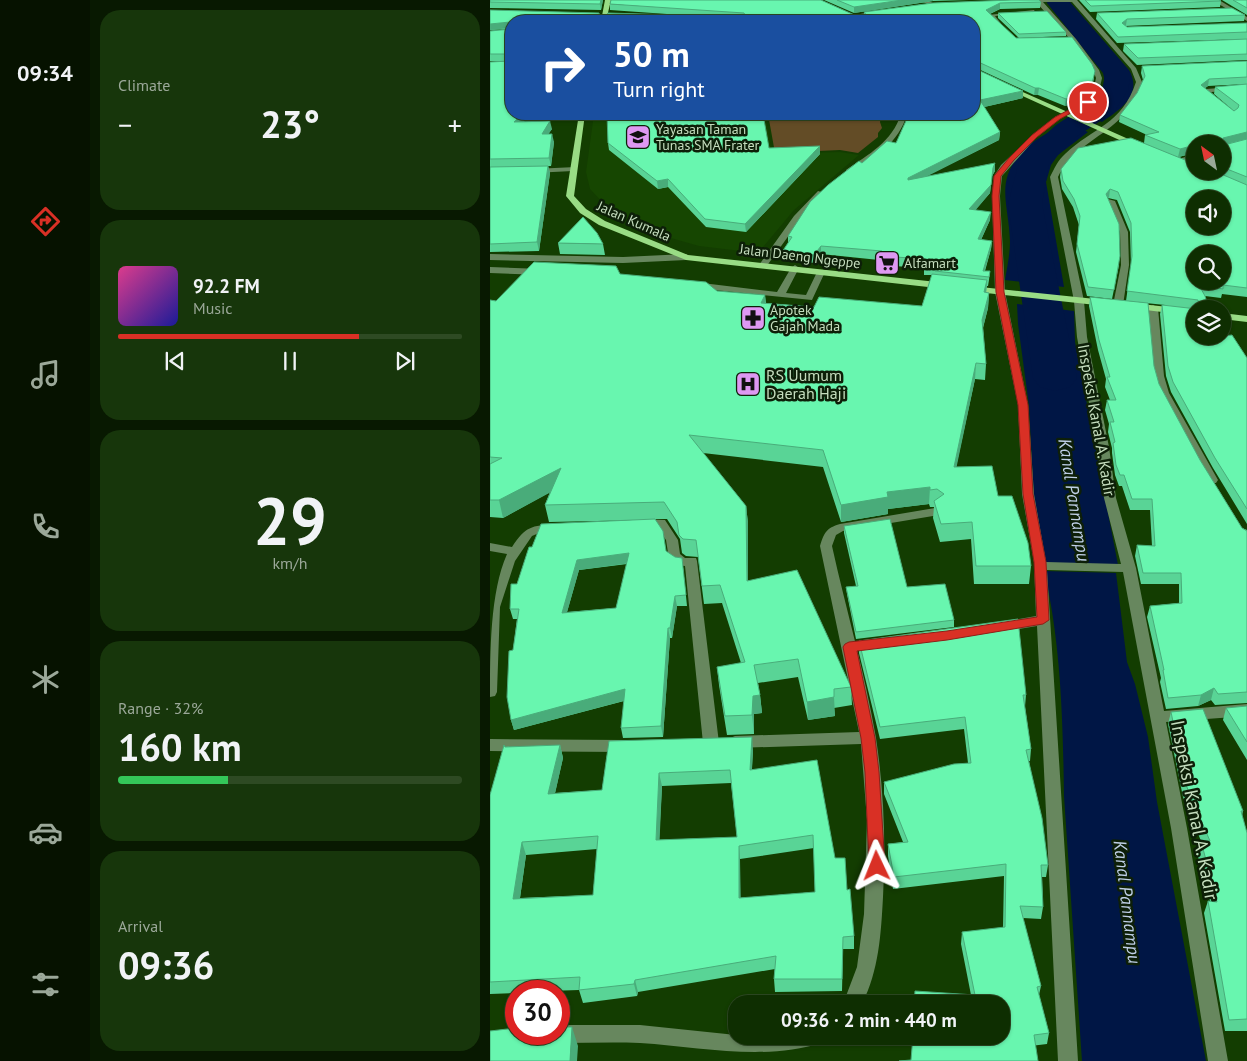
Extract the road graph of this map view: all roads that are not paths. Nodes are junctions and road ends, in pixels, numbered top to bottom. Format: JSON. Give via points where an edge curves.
{"nodes":[{"id":1,"x":608,"y":0,"type":"edge"},
{"id":2,"x":921,"y":0,"type":"edge"},
{"id":3,"x":1073,"y":0,"type":"edge"},
{"id":4,"x":1215,"y":0,"type":"edge"},
{"id":5,"x":1041,"y":1,"type":"edge"},
{"id":6,"x":1030,"y":2,"type":"edge"},
{"id":7,"x":930,"y":3,"type":"edge"},
{"id":8,"x":924,"y":7,"type":"edge"},
{"id":9,"x":1233,"y":10,"type":"junction"},
{"id":10,"x":888,"y":11,"type":"edge"},
{"id":11,"x":1050,"y":11,"type":"junction"},
{"id":12,"x":1224,"y":11,"type":"edge"},
{"id":13,"x":843,"y":12,"type":"edge"},
{"id":14,"x":595,"y":14,"type":"edge"},
{"id":15,"x":605,"y":14,"type":"junction"},
{"id":16,"x":615,"y":14,"type":"edge"},
{"id":17,"x":850,"y":15,"type":"edge"},
{"id":18,"x":859,"y":15,"type":"edge"},
{"id":19,"x":1089,"y":16,"type":"junction"},
{"id":20,"x":1098,"y":16,"type":"edge"},
{"id":21,"x":1247,"y":19,"type":"edge"},
{"id":22,"x":1006,"y":32,"type":"edge"},
{"id":23,"x":1066,"y":40,"type":"edge"},
{"id":24,"x":1074,"y":40,"type":"junction"},
{"id":25,"x":1115,"y":47,"type":"junction"},
{"id":26,"x":1125,"y":47,"type":"edge"},
{"id":27,"x":1144,"y":68,"type":"edge"},
{"id":28,"x":1134,"y":69,"type":"junction"},
{"id":29,"x":999,"y":83,"type":"edge"},
{"id":30,"x":1247,"y":88,"type":"edge"},
{"id":31,"x":1219,"y":103,"type":"edge"},
{"id":32,"x":1065,"y":114,"type":"junction"},
{"id":33,"x":581,"y":120,"type":"edge"},
{"id":34,"x":902,"y":120,"type":"edge"},
{"id":35,"x":1104,"y":130,"type":"junction"},
{"id":36,"x":1149,"y":150,"type":"edge"},
{"id":37,"x":1167,"y":157,"type":"edge"},
{"id":38,"x":1186,"y":158,"type":"edge"},
{"id":39,"x":1176,"y":161,"type":"junction"},
{"id":40,"x":1186,"y":165,"type":"edge"},
{"id":41,"x":573,"y":169,"type":"junction"},
{"id":42,"x":528,"y":171,"type":"edge"},
{"id":43,"x":839,"y":179,"type":"edge"},
{"id":44,"x":824,"y":190,"type":"edge"},
{"id":45,"x":1111,"y":201,"type":"edge"},
{"id":46,"x":490,"y":257,"type":"edge"},
{"id":47,"x":505,"y":257,"type":"junction"},
{"id":48,"x":686,"y":257,"type":"junction"},
{"id":49,"x":763,"y":265,"type":"junction"},
{"id":50,"x":795,"y":268,"type":"junction"},
{"id":51,"x":492,"y":270,"type":"edge"},
{"id":52,"x":821,"y":272,"type":"junction"},
{"id":53,"x":550,"y":273,"type":"edge"},
{"id":54,"x":682,"y":283,"type":"edge"},
{"id":55,"x":1000,"y":292,"type":"junction"},
{"id":56,"x":780,"y":295,"type":"junction"},
{"id":57,"x":1076,"y":300,"type":"junction"},
{"id":58,"x":1118,"y":305,"type":"junction"},
{"id":59,"x":1153,"y":308,"type":"junction"},
{"id":60,"x":1186,"y":312,"type":"edge"},
{"id":61,"x":1231,"y":317,"type":"edge"},
{"id":62,"x":1247,"y":319,"type":"edge"},
{"id":63,"x":1219,"y":492,"type":"edge"},
{"id":64,"x":935,"y":512,"type":"edge"},
{"id":65,"x":627,"y":524,"type":"edge"},
{"id":66,"x":563,"y":527,"type":"edge"},
{"id":67,"x":490,"y":547,"type":"edge"},
{"id":68,"x":516,"y":551,"type":"junction"},
{"id":69,"x":1040,"y":566,"type":"junction"},
{"id":70,"x":1129,"y":568,"type":"junction"},
{"id":71,"x":1043,"y":620,"type":"junction"},
{"id":72,"x":983,"y":629,"type":"edge"},
{"id":73,"x":490,"y":692,"type":"edge"},
{"id":74,"x":1247,"y":710,"type":"edge"},
{"id":75,"x":1157,"y":717,"type":"junction"},
{"id":76,"x":868,"y":738,"type":"junction"},
{"id":77,"x":711,"y":743,"type":"junction"},
{"id":78,"x":691,"y":744,"type":"edge"},
{"id":79,"x":490,"y":745,"type":"edge"},
{"id":80,"x":642,"y":746,"type":"edge"},
{"id":81,"x":857,"y":995,"type":"edge"},
{"id":82,"x":570,"y":1034,"type":"edge"},
{"id":83,"x":728,"y":1044,"type":"edge"},
{"id":84,"x":1068,"y":1061,"type":"edge"},
{"id":85,"x":1218,"y":1061,"type":"edge"}],
"edges":[{"from":1,"to":15,"type":"main road"},
{"from":2,"to":7,"type":"street"},
{"from":3,"to":5,"type":"street"},
{"from":3,"to":19,"type":"street"},
{"from":4,"to":9,"type":"street"},
{"from":5,"to":6,"type":"street"},
{"from":5,"to":11,"type":"street"},
{"from":7,"to":8,"type":"street"},
{"from":9,"to":12,"type":"street"},
{"from":9,"to":21,"type":"street"},
{"from":10,"to":18,"type":"street"},
{"from":11,"to":22,"type":"street","via":[[991,15]]},
{"from":11,"to":24,"type":"street"},
{"from":13,"to":17,"type":"main road"},
{"from":14,"to":15,"type":"street"},
{"from":15,"to":16,"type":"street"},
{"from":19,"to":20,"type":"street"},
{"from":19,"to":25,"type":"street"},
{"from":23,"to":24,"type":"street"},
{"from":24,"to":32,"type":"street","via":[[1099,78],[1096,92],[1088,102]]},
{"from":25,"to":26,"type":"street"},
{"from":25,"to":28,"type":"street"},
{"from":27,"to":28,"type":"street"},
{"from":28,"to":35,"type":"street","name":"Inspeksi Kanal A. Kadir","via":[[1139,82],[1135,95],[1115,122]]},
{"from":29,"to":32,"type":"main road"},
{"from":30,"to":31,"type":"street","via":[[1206,91]]},
{"from":32,"to":35,"type":"main road"},
{"from":32,"to":55,"type":"street","via":[[1035,136],[998,176]]},
{"from":33,"to":41,"type":"main road","name":"Jalan Kumala"},
{"from":34,"to":43,"type":"street","via":[[890,141]]},
{"from":35,"to":36,"type":"main road"},
{"from":35,"to":57,"type":"street","name":"Inspeksi Kanal A. Kadir","via":[[1067,156],[1054,177]]},
{"from":37,"to":39,"type":"main road"},
{"from":38,"to":39,"type":"street"},
{"from":39,"to":40,"type":"main road"},
{"from":41,"to":42,"type":"street"},
{"from":41,"to":48,"type":"main road","name":"Jalan Kumala","via":[[570,196],[583,211],[602,223]]},
{"from":44,"to":49,"type":"street","via":[[806,207]]},
{"from":45,"to":58,"type":"street","via":[[1124,232],[1125,265]]},
{"from":46,"to":47,"type":"street","name":"Jalan Daeng Ngeppe"},
{"from":47,"to":48,"type":"street","name":"Jalan Daeng Ngeppe","via":[[623,260]]},
{"from":47,"to":51,"type":"street"},
{"from":48,"to":49,"type":"main road","name":"Jalan Daeng Ngeppe"},
{"from":49,"to":50,"type":"main road","name":"Jalan Daeng Ngeppe"},
{"from":50,"to":52,"type":"main road","name":"Jalan Daeng Ngeppe"},
{"from":50,"to":56,"type":"street"},
{"from":51,"to":53,"type":"street"},
{"from":52,"to":55,"type":"main road","name":"Jalan Daeng Ngeppe"},
{"from":52,"to":56,"type":"street","via":[[810,298]]},
{"from":54,"to":56,"type":"street"},
{"from":55,"to":57,"type":"main road","name":"Jalan Daeng Ngeppe"},
{"from":55,"to":69,"type":"street","via":[[1023,405],[1028,494]]},
{"from":57,"to":58,"type":"main road","name":"Jalan Daeng Ngeppe"},
{"from":57,"to":70,"type":"street","name":"Inspeksi Kanal A. Kadir","via":[[1110,498]]},
{"from":58,"to":59,"type":"main road","name":"Jalan Daeng Ngeppe"},
{"from":59,"to":60,"type":"main road","name":"Jalan Daeng Ngeppe"},
{"from":59,"to":63,"type":"street","via":[[1159,376],[1164,393]]},
{"from":61,"to":62,"type":"main road"},
{"from":64,"to":76,"type":"street","via":[[830,532],[826,546],[854,646]]},
{"from":65,"to":77,"type":"street","via":[[661,523],[672,540],[674,556],[682,562],[691,561]]},
{"from":66,"to":68,"type":"street","via":[[533,530],[523,538]]},
{"from":67,"to":68,"type":"street"},
{"from":68,"to":73,"type":"street","via":[[493,607]]},
{"from":69,"to":70,"type":"street"},
{"from":69,"to":71,"type":"street"},
{"from":70,"to":75,"type":"street","name":"Inspeksi Kanal A. Kadir"},
{"from":71,"to":72,"type":"street"},
{"from":71,"to":84,"type":"street"},
{"from":74,"to":75,"type":"street"},
{"from":75,"to":85,"type":"street","name":"Inspeksi Kanal A. Kadir"},
{"from":76,"to":77,"type":"street"},
{"from":76,"to":81,"type":"street","via":[[877,866],[872,945]]},
{"from":77,"to":78,"type":"street"},
{"from":79,"to":80,"type":"street"},
{"from":82,"to":83,"type":"street","via":[[640,1034]]}]}
